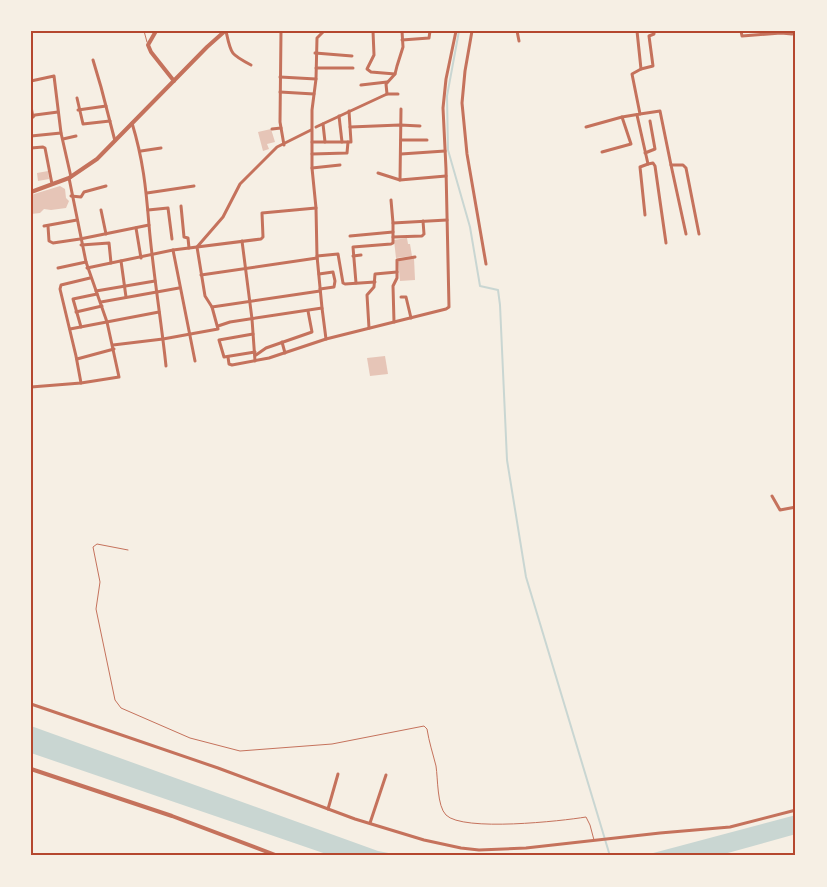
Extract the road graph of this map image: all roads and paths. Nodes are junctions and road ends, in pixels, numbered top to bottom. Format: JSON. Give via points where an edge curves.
{"nodes":[{"id":1,"x":144,"y":31,"type":"edge"},
{"id":2,"x":156,"y":31,"type":"edge"},
{"id":3,"x":226,"y":31,"type":"edge"},
{"id":4,"x":281,"y":31,"type":"edge"},
{"id":5,"x":324,"y":31,"type":"edge"},
{"id":6,"x":373,"y":31,"type":"edge"},
{"id":7,"x":402,"y":31,"type":"edge"},
{"id":8,"x":430,"y":31,"type":"edge"},
{"id":9,"x":456,"y":31,"type":"edge"},
{"id":10,"x":472,"y":31,"type":"edge"},
{"id":11,"x":518,"y":31,"type":"edge"},
{"id":12,"x":637,"y":31,"type":"edge"},
{"id":13,"x":654,"y":31,"type":"edge"},
{"id":14,"x":741,"y":31,"type":"edge"},
{"id":15,"x":781,"y":32,"type":"edge"},
{"id":16,"x":792,"y":34,"type":"dead end"},
{"id":17,"x":402,"y":40,"type":"junction"},
{"id":18,"x":518,"y":41,"type":"dead end"},
{"id":19,"x":148,"y":45,"type":"junction"},
{"id":20,"x":316,"y":53,"type":"junction"},
{"id":21,"x":352,"y":56,"type":"dead end"},
{"id":22,"x":93,"y":60,"type":"dead end"},
{"id":23,"x":251,"y":65,"type":"dead end"},
{"id":24,"x":316,"y":68,"type":"junction"},
{"id":25,"x":353,"y":68,"type":"dead end"},
{"id":26,"x":641,"y":69,"type":"junction"},
{"id":27,"x":394,"y":74,"type":"junction"},
{"id":28,"x":280,"y":78,"type":"junction"},
{"id":29,"x":316,"y":79,"type":"junction"},
{"id":30,"x":31,"y":81,"type":"edge"},
{"id":31,"x":174,"y":81,"type":"junction"},
{"id":32,"x":387,"y":82,"type":"junction"},
{"id":33,"x":361,"y":85,"type":"dead end"},
{"id":34,"x":280,"y":92,"type":"junction"},
{"id":35,"x":314,"y":94,"type":"junction"},
{"id":36,"x":387,"y":94,"type":"junction"},
{"id":37,"x":398,"y":94,"type":"dead end"},
{"id":38,"x":77,"y":98,"type":"dead end"},
{"id":39,"x":106,"y":106,"type":"junction"},
{"id":40,"x":31,"y":108,"type":"edge"},
{"id":41,"x":401,"y":108,"type":"dead end"},
{"id":42,"x":78,"y":110,"type":"junction"},
{"id":43,"x":349,"y":111,"type":"junction"},
{"id":44,"x":58,"y":112,"type":"junction"},
{"id":45,"x":638,"y":114,"type":"junction"},
{"id":46,"x":339,"y":116,"type":"junction"},
{"id":47,"x":622,"y":117,"type":"junction"},
{"id":48,"x":32,"y":118,"type":"edge"},
{"id":49,"x":650,"y":120,"type":"dead end"},
{"id":50,"x":110,"y":121,"type":"junction"},
{"id":51,"x":132,"y":123,"type":"junction"},
{"id":52,"x":323,"y":124,"type":"junction"},
{"id":53,"x":400,"y":125,"type":"junction"},
{"id":54,"x":420,"y":126,"type":"dead end"},
{"id":55,"x":316,"y":127,"type":"dead end"},
{"id":56,"x":586,"y":127,"type":"dead end"},
{"id":57,"x":281,"y":128,"type":"junction"},
{"id":58,"x":350,"y":128,"type":"junction"},
{"id":59,"x":272,"y":129,"type":"dead end"},
{"id":60,"x":311,"y":130,"type":"junction"},
{"id":61,"x":61,"y":133,"type":"junction"},
{"id":62,"x":31,"y":136,"type":"edge"},
{"id":63,"x":76,"y":136,"type":"dead end"},
{"id":64,"x":63,"y":139,"type":"junction"},
{"id":65,"x":401,"y":140,"type":"junction"},
{"id":66,"x":427,"y":140,"type":"dead end"},
{"id":67,"x":115,"y":141,"type":"junction"},
{"id":68,"x":312,"y":142,"type":"junction"},
{"id":69,"x":325,"y":142,"type":"junction"},
{"id":70,"x":342,"y":142,"type":"junction"},
{"id":71,"x":348,"y":142,"type":"junction"},
{"id":72,"x":284,"y":144,"type":"junction"},
{"id":73,"x":31,"y":148,"type":"edge"},
{"id":74,"x":161,"y":148,"type":"dead end"},
{"id":75,"x":141,"y":151,"type":"junction"},
{"id":76,"x":445,"y":152,"type":"junction"},
{"id":77,"x":602,"y":152,"type":"dead end"},
{"id":78,"x":645,"y":153,"type":"junction"},
{"id":79,"x":312,"y":154,"type":"junction"},
{"id":80,"x":400,"y":154,"type":"junction"},
{"id":81,"x":648,"y":164,"type":"junction"},
{"id":82,"x":340,"y":165,"type":"dead end"},
{"id":83,"x":671,"y":165,"type":"junction"},
{"id":84,"x":312,"y":168,"type":"junction"},
{"id":85,"x":378,"y":173,"type":"dead end"},
{"id":86,"x":446,"y":176,"type":"junction"},
{"id":87,"x":70,"y":178,"type":"junction"},
{"id":88,"x":400,"y":180,"type":"junction"},
{"id":89,"x":52,"y":185,"type":"junction"},
{"id":90,"x":106,"y":186,"type":"dead end"},
{"id":91,"x":194,"y":186,"type":"dead end"},
{"id":92,"x":31,"y":192,"type":"edge"},
{"id":93,"x":147,"y":192,"type":"junction"},
{"id":94,"x":71,"y":196,"type":"junction"},
{"id":95,"x":391,"y":200,"type":"dead end"},
{"id":96,"x":181,"y":206,"type":"dead end"},
{"id":97,"x":316,"y":208,"type":"junction"},
{"id":98,"x":101,"y":210,"type":"dead end"},
{"id":99,"x":148,"y":210,"type":"junction"},
{"id":100,"x":645,"y":215,"type":"dead end"},
{"id":101,"x":77,"y":220,"type":"junction"},
{"id":102,"x":447,"y":220,"type":"junction"},
{"id":103,"x":423,"y":222,"type":"junction"},
{"id":104,"x":392,"y":223,"type":"junction"},
{"id":105,"x":149,"y":225,"type":"junction"},
{"id":106,"x":136,"y":228,"type":"junction"},
{"id":107,"x":393,"y":232,"type":"junction"},
{"id":108,"x":106,"y":234,"type":"junction"},
{"id":109,"x":686,"y":234,"type":"dead end"},
{"id":110,"x":699,"y":234,"type":"dead end"},
{"id":111,"x":350,"y":236,"type":"dead end"},
{"id":112,"x":393,"y":237,"type":"junction"},
{"id":113,"x":80,"y":239,"type":"junction"},
{"id":114,"x":172,"y":239,"type":"dead end"},
{"id":115,"x":242,"y":241,"type":"junction"},
{"id":116,"x":666,"y":243,"type":"dead end"},
{"id":117,"x":82,"y":245,"type":"junction"},
{"id":118,"x":197,"y":247,"type":"junction"},
{"id":119,"x":189,"y":248,"type":"junction"},
{"id":120,"x":173,"y":250,"type":"junction"},
{"id":121,"x":153,"y":254,"type":"junction"},
{"id":122,"x":361,"y":255,"type":"dead end"},
{"id":123,"x":354,"y":256,"type":"junction"},
{"id":124,"x":317,"y":257,"type":"junction"},
{"id":125,"x":415,"y":257,"type":"dead end"},
{"id":126,"x":141,"y":258,"type":"junction"},
{"id":127,"x":121,"y":261,"type":"junction"},
{"id":128,"x":86,"y":262,"type":"junction"},
{"id":129,"x":111,"y":263,"type":"junction"},
{"id":130,"x":486,"y":264,"type":"dead end"},
{"id":131,"x":58,"y":268,"type":"dead end"},
{"id":132,"x":87,"y":268,"type":"junction"},
{"id":133,"x":245,"y":269,"type":"junction"},
{"id":134,"x":397,"y":272,"type":"junction"},
{"id":135,"x":318,"y":274,"type":"junction"},
{"id":136,"x":201,"y":275,"type":"junction"},
{"id":137,"x":90,"y":278,"type":"junction"},
{"id":138,"x":155,"y":281,"type":"junction"},
{"id":139,"x":375,"y":282,"type":"junction"},
{"id":140,"x":356,"y":283,"type":"junction"},
{"id":141,"x":125,"y":286,"type":"junction"},
{"id":142,"x":179,"y":288,"type":"junction"},
{"id":143,"x":320,"y":290,"type":"junction"},
{"id":144,"x":156,"y":292,"type":"junction"},
{"id":145,"x":96,"y":293,"type":"junction"},
{"id":146,"x":126,"y":297,"type":"junction"},
{"id":147,"x":401,"y":297,"type":"dead end"},
{"id":148,"x":250,"y":301,"type":"junction"},
{"id":149,"x":101,"y":302,"type":"junction"},
{"id":150,"x":102,"y":306,"type":"junction"},
{"id":151,"x":212,"y":307,"type":"junction"},
{"id":152,"x":322,"y":308,"type":"junction"},
{"id":153,"x":308,"y":311,"type":"junction"},
{"id":154,"x":76,"y":312,"type":"junction"},
{"id":155,"x":159,"y":312,"type":"junction"},
{"id":156,"x":252,"y":318,"type":"junction"},
{"id":157,"x":411,"y":318,"type":"junction"},
{"id":158,"x":107,"y":322,"type":"junction"},
{"id":159,"x":394,"y":322,"type":"junction"},
{"id":160,"x":218,"y":326,"type":"junction"},
{"id":161,"x":81,"y":327,"type":"junction"},
{"id":162,"x":369,"y":328,"type":"junction"},
{"id":163,"x":70,"y":329,"type":"junction"},
{"id":164,"x":253,"y":334,"type":"junction"},
{"id":165,"x":190,"y":335,"type":"junction"},
{"id":166,"x":163,"y":339,"type":"junction"},
{"id":167,"x":326,"y":339,"type":"junction"},
{"id":168,"x":282,"y":342,"type":"junction"},
{"id":169,"x":114,"y":347,"type":"junction"},
{"id":170,"x":285,"y":353,"type":"junction"},
{"id":171,"x":255,"y":354,"type":"junction"},
{"id":172,"x":228,"y":357,"type":"junction"},
{"id":173,"x":77,"y":359,"type":"junction"},
{"id":174,"x":195,"y":361,"type":"dead end"},
{"id":175,"x":255,"y":362,"type":"junction"},
{"id":176,"x":166,"y":366,"type":"dead end"},
{"id":177,"x":81,"y":383,"type":"junction"},
{"id":178,"x":31,"y":387,"type":"edge"},
{"id":179,"x":772,"y":496,"type":"dead end"},
{"id":180,"x":796,"y":507,"type":"edge"},
{"id":181,"x":128,"y":550,"type":"dead end"},
{"id":182,"x":31,"y":704,"type":"edge"},
{"id":183,"x":31,"y":769,"type":"edge"},
{"id":184,"x":338,"y":774,"type":"dead end"},
{"id":185,"x":386,"y":775,"type":"dead end"},
{"id":186,"x":328,"y":809,"type":"junction"},
{"id":187,"x":796,"y":810,"type":"edge"},
{"id":188,"x":370,"y":823,"type":"junction"},
{"id":189,"x":594,"y":840,"type":"junction"},
{"id":190,"x":278,"y":856,"type":"edge"}],
"edges":[{"from":1,"to":19,"type":"lane"},
{"from":2,"to":19,"type":"street"},
{"from":3,"to":23,"type":"street","via":[[232,54]]},
{"from":3,"to":31,"type":"street"},
{"from":4,"to":28,"type":"street"},
{"from":5,"to":20,"type":"street","via":[[317,36]]},
{"from":6,"to":27,"type":"street","via":[[374,55],[366,69]]},
{"from":7,"to":17,"type":"street"},
{"from":8,"to":17,"type":"street","via":[[429,38]]},
{"from":9,"to":76,"type":"street","via":[[444,99]]},
{"from":10,"to":130,"type":"street","via":[[462,103]]},
{"from":11,"to":18,"type":"street"},
{"from":12,"to":26,"type":"street"},
{"from":13,"to":26,"type":"street","via":[[649,36],[653,66]]},
{"from":14,"to":15,"type":"street","via":[[742,36]]},
{"from":15,"to":16,"type":"street"},
{"from":17,"to":27,"type":"street"},
{"from":19,"to":31,"type":"street"},
{"from":20,"to":21,"type":"street"},
{"from":20,"to":24,"type":"street"},
{"from":22,"to":39,"type":"street"},
{"from":24,"to":25,"type":"street"},
{"from":24,"to":29,"type":"street"},
{"from":26,"to":45,"type":"street","via":[[632,74]]},
{"from":27,"to":32,"type":"street"},
{"from":28,"to":29,"type":"street"},
{"from":28,"to":34,"type":"street"},
{"from":29,"to":35,"type":"street"},
{"from":30,"to":44,"type":"street","via":[[54,76]]},
{"from":31,"to":51,"type":"street"},
{"from":32,"to":33,"type":"street"},
{"from":32,"to":36,"type":"street"},
{"from":34,"to":35,"type":"street"},
{"from":34,"to":57,"type":"street"},
{"from":35,"to":60,"type":"street"},
{"from":36,"to":37,"type":"street"},
{"from":36,"to":43,"type":"street"},
{"from":38,"to":42,"type":"street"},
{"from":39,"to":42,"type":"street"},
{"from":39,"to":50,"type":"street"},
{"from":40,"to":48,"type":"street"},
{"from":41,"to":53,"type":"street"},
{"from":42,"to":50,"type":"street","via":[[83,124]]},
{"from":43,"to":46,"type":"street"},
{"from":43,"to":58,"type":"street"},
{"from":44,"to":48,"type":"street"},
{"from":44,"to":61,"type":"street"},
{"from":45,"to":47,"type":"street"},
{"from":45,"to":78,"type":"street"},
{"from":45,"to":83,"type":"street","via":[[660,111]]},
{"from":46,"to":52,"type":"street"},
{"from":46,"to":70,"type":"street"},
{"from":47,"to":56,"type":"street"},
{"from":47,"to":77,"type":"street","via":[[631,144]]},
{"from":49,"to":78,"type":"street","via":[[655,150]]},
{"from":50,"to":67,"type":"street"},
{"from":51,"to":67,"type":"street"},
{"from":51,"to":75,"type":"street"},
{"from":52,"to":55,"type":"street"},
{"from":52,"to":69,"type":"street"},
{"from":53,"to":54,"type":"street"},
{"from":53,"to":58,"type":"street"},
{"from":53,"to":65,"type":"street"},
{"from":57,"to":59,"type":"street"},
{"from":57,"to":72,"type":"street"},
{"from":58,"to":71,"type":"street","via":[[352,141]]},
{"from":60,"to":68,"type":"street"},
{"from":60,"to":72,"type":"street"},
{"from":61,"to":62,"type":"street"},
{"from":61,"to":64,"type":"street"},
{"from":63,"to":64,"type":"street"},
{"from":64,"to":87,"type":"street"},
{"from":65,"to":66,"type":"street"},
{"from":65,"to":80,"type":"street"},
{"from":67,"to":87,"type":"street"},
{"from":68,"to":69,"type":"street"},
{"from":68,"to":79,"type":"street"},
{"from":69,"to":70,"type":"street"},
{"from":70,"to":71,"type":"street"},
{"from":71,"to":79,"type":"street","via":[[347,153]]},
{"from":72,"to":118,"type":"street","via":[[240,184],[223,217]]},
{"from":73,"to":89,"type":"street","via":[[45,148]]},
{"from":74,"to":75,"type":"street"},
{"from":75,"to":93,"type":"street"},
{"from":76,"to":80,"type":"street"},
{"from":76,"to":86,"type":"street"},
{"from":78,"to":81,"type":"street"},
{"from":79,"to":84,"type":"street"},
{"from":80,"to":88,"type":"street"},
{"from":81,"to":100,"type":"street","via":[[640,167]]},
{"from":81,"to":116,"type":"street","via":[[655,166]]},
{"from":82,"to":84,"type":"street"},
{"from":83,"to":109,"type":"street"},
{"from":83,"to":110,"type":"street","via":[[686,168]]},
{"from":84,"to":97,"type":"street"},
{"from":85,"to":88,"type":"street"},
{"from":86,"to":88,"type":"street"},
{"from":86,"to":102,"type":"street"},
{"from":87,"to":89,"type":"street"},
{"from":87,"to":94,"type":"street"},
{"from":89,"to":92,"type":"street"},
{"from":90,"to":94,"type":"street","via":[[84,192],[81,197]]},
{"from":91,"to":93,"type":"street"},
{"from":93,"to":99,"type":"street"},
{"from":94,"to":101,"type":"street"},
{"from":95,"to":104,"type":"street"},
{"from":96,"to":119,"type":"street","via":[[184,237],[188,238]]},
{"from":97,"to":115,"type":"street","via":[[262,213],[263,237]]},
{"from":97,"to":124,"type":"street"},
{"from":98,"to":108,"type":"street"},
{"from":99,"to":105,"type":"street"},
{"from":99,"to":114,"type":"street","via":[[168,208]]},
{"from":101,"to":113,"type":"street"},
{"from":101,"to":113,"type":"street","via":[[46,226],[51,243]]},
{"from":102,"to":103,"type":"street"},
{"from":102,"to":157,"type":"street","via":[[449,307]]},
{"from":103,"to":104,"type":"street"},
{"from":103,"to":112,"type":"street","via":[[422,236]]},
{"from":104,"to":107,"type":"street"},
{"from":105,"to":106,"type":"street"},
{"from":105,"to":121,"type":"street"},
{"from":106,"to":108,"type":"street"},
{"from":106,"to":126,"type":"street"},
{"from":107,"to":111,"type":"street"},
{"from":107,"to":112,"type":"street"},
{"from":108,"to":113,"type":"street"},
{"from":112,"to":123,"type":"street","via":[[392,244],[353,247]]},
{"from":113,"to":117,"type":"street"},
{"from":115,"to":118,"type":"street"},
{"from":115,"to":133,"type":"street"},
{"from":117,"to":128,"type":"street"},
{"from":117,"to":129,"type":"street","via":[[109,243]]},
{"from":118,"to":119,"type":"street"},
{"from":118,"to":136,"type":"street"},
{"from":119,"to":120,"type":"street"},
{"from":120,"to":121,"type":"street"},
{"from":120,"to":142,"type":"street"},
{"from":121,"to":126,"type":"street"},
{"from":121,"to":138,"type":"street"},
{"from":122,"to":123,"type":"street"},
{"from":123,"to":140,"type":"street"},
{"from":124,"to":133,"type":"street"},
{"from":124,"to":135,"type":"street"},
{"from":124,"to":140,"type":"street","via":[[338,254],[343,283]]},
{"from":125,"to":134,"type":"street","via":[[397,259]]},
{"from":126,"to":127,"type":"street"},
{"from":127,"to":129,"type":"street"},
{"from":127,"to":141,"type":"street"},
{"from":128,"to":131,"type":"street"},
{"from":128,"to":132,"type":"street"},
{"from":129,"to":132,"type":"street"},
{"from":132,"to":137,"type":"street"},
{"from":133,"to":136,"type":"street"},
{"from":133,"to":148,"type":"street"},
{"from":134,"to":139,"type":"street","via":[[376,274]]},
{"from":134,"to":159,"type":"street","via":[[393,286]]},
{"from":135,"to":143,"type":"street"},
{"from":135,"to":143,"type":"street","via":[[333,272],[335,281],[334,287]]},
{"from":136,"to":151,"type":"street","via":[[205,296]]},
{"from":137,"to":145,"type":"street"},
{"from":137,"to":163,"type":"street","via":[[60,287]]},
{"from":138,"to":141,"type":"street"},
{"from":138,"to":144,"type":"street"},
{"from":139,"to":140,"type":"street"},
{"from":139,"to":162,"type":"street","via":[[367,296]]},
{"from":141,"to":145,"type":"street"},
{"from":141,"to":146,"type":"street"},
{"from":142,"to":144,"type":"street"},
{"from":142,"to":165,"type":"street"},
{"from":143,"to":148,"type":"street"},
{"from":143,"to":152,"type":"street"},
{"from":144,"to":146,"type":"street"},
{"from":144,"to":155,"type":"street"},
{"from":145,"to":149,"type":"street"},
{"from":145,"to":154,"type":"street","via":[[72,299]]},
{"from":146,"to":149,"type":"street"},
{"from":147,"to":157,"type":"street","via":[[406,298]]},
{"from":148,"to":151,"type":"street"},
{"from":148,"to":156,"type":"street"},
{"from":149,"to":150,"type":"street"},
{"from":150,"to":154,"type":"street"},
{"from":150,"to":158,"type":"street"},
{"from":151,"to":160,"type":"street"},
{"from":152,"to":153,"type":"street"},
{"from":152,"to":167,"type":"street"},
{"from":153,"to":156,"type":"street"},
{"from":153,"to":168,"type":"street","via":[[312,332]]},
{"from":154,"to":161,"type":"street"},
{"from":155,"to":158,"type":"street"},
{"from":155,"to":166,"type":"street"},
{"from":156,"to":160,"type":"street"},
{"from":156,"to":164,"type":"street"},
{"from":157,"to":159,"type":"street"},
{"from":158,"to":161,"type":"street"},
{"from":158,"to":169,"type":"street"},
{"from":159,"to":162,"type":"street"},
{"from":160,"to":165,"type":"street","via":[[218,329]]},
{"from":161,"to":163,"type":"street"},
{"from":162,"to":167,"type":"street"},
{"from":163,"to":173,"type":"street"},
{"from":164,"to":171,"type":"street"},
{"from":164,"to":172,"type":"street","via":[[219,340],[222,356]]},
{"from":165,"to":166,"type":"street"},
{"from":165,"to":174,"type":"street"},
{"from":166,"to":169,"type":"street"},
{"from":166,"to":176,"type":"street"},
{"from":167,"to":170,"type":"street"},
{"from":168,"to":170,"type":"street"},
{"from":168,"to":171,"type":"street"},
{"from":169,"to":173,"type":"street"},
{"from":169,"to":177,"type":"street","via":[[119,377]]},
{"from":170,"to":175,"type":"street"},
{"from":171,"to":172,"type":"street"},
{"from":171,"to":175,"type":"street"},
{"from":172,"to":175,"type":"street","via":[[232,366]]},
{"from":173,"to":177,"type":"street"},
{"from":177,"to":178,"type":"street"},
{"from":179,"to":180,"type":"street","via":[[780,510]]},
{"from":181,"to":189,"type":"lane","via":[[97,544],[93,547],[100,582],[96,609],[115,700],[121,708],[190,738],[240,752],[332,744],[424,726],[446,815],[463,822],[497,824],[586,817]]},
{"from":182,"to":186,"type":"street"},
{"from":183,"to":190,"type":"street","via":[[172,816]]},
{"from":184,"to":186,"type":"street"},
{"from":185,"to":188,"type":"street"},
{"from":186,"to":188,"type":"street"},
{"from":187,"to":189,"type":"street","via":[[740,826]]},
{"from":188,"to":189,"type":"street","via":[[438,844],[472,850]]}]}
